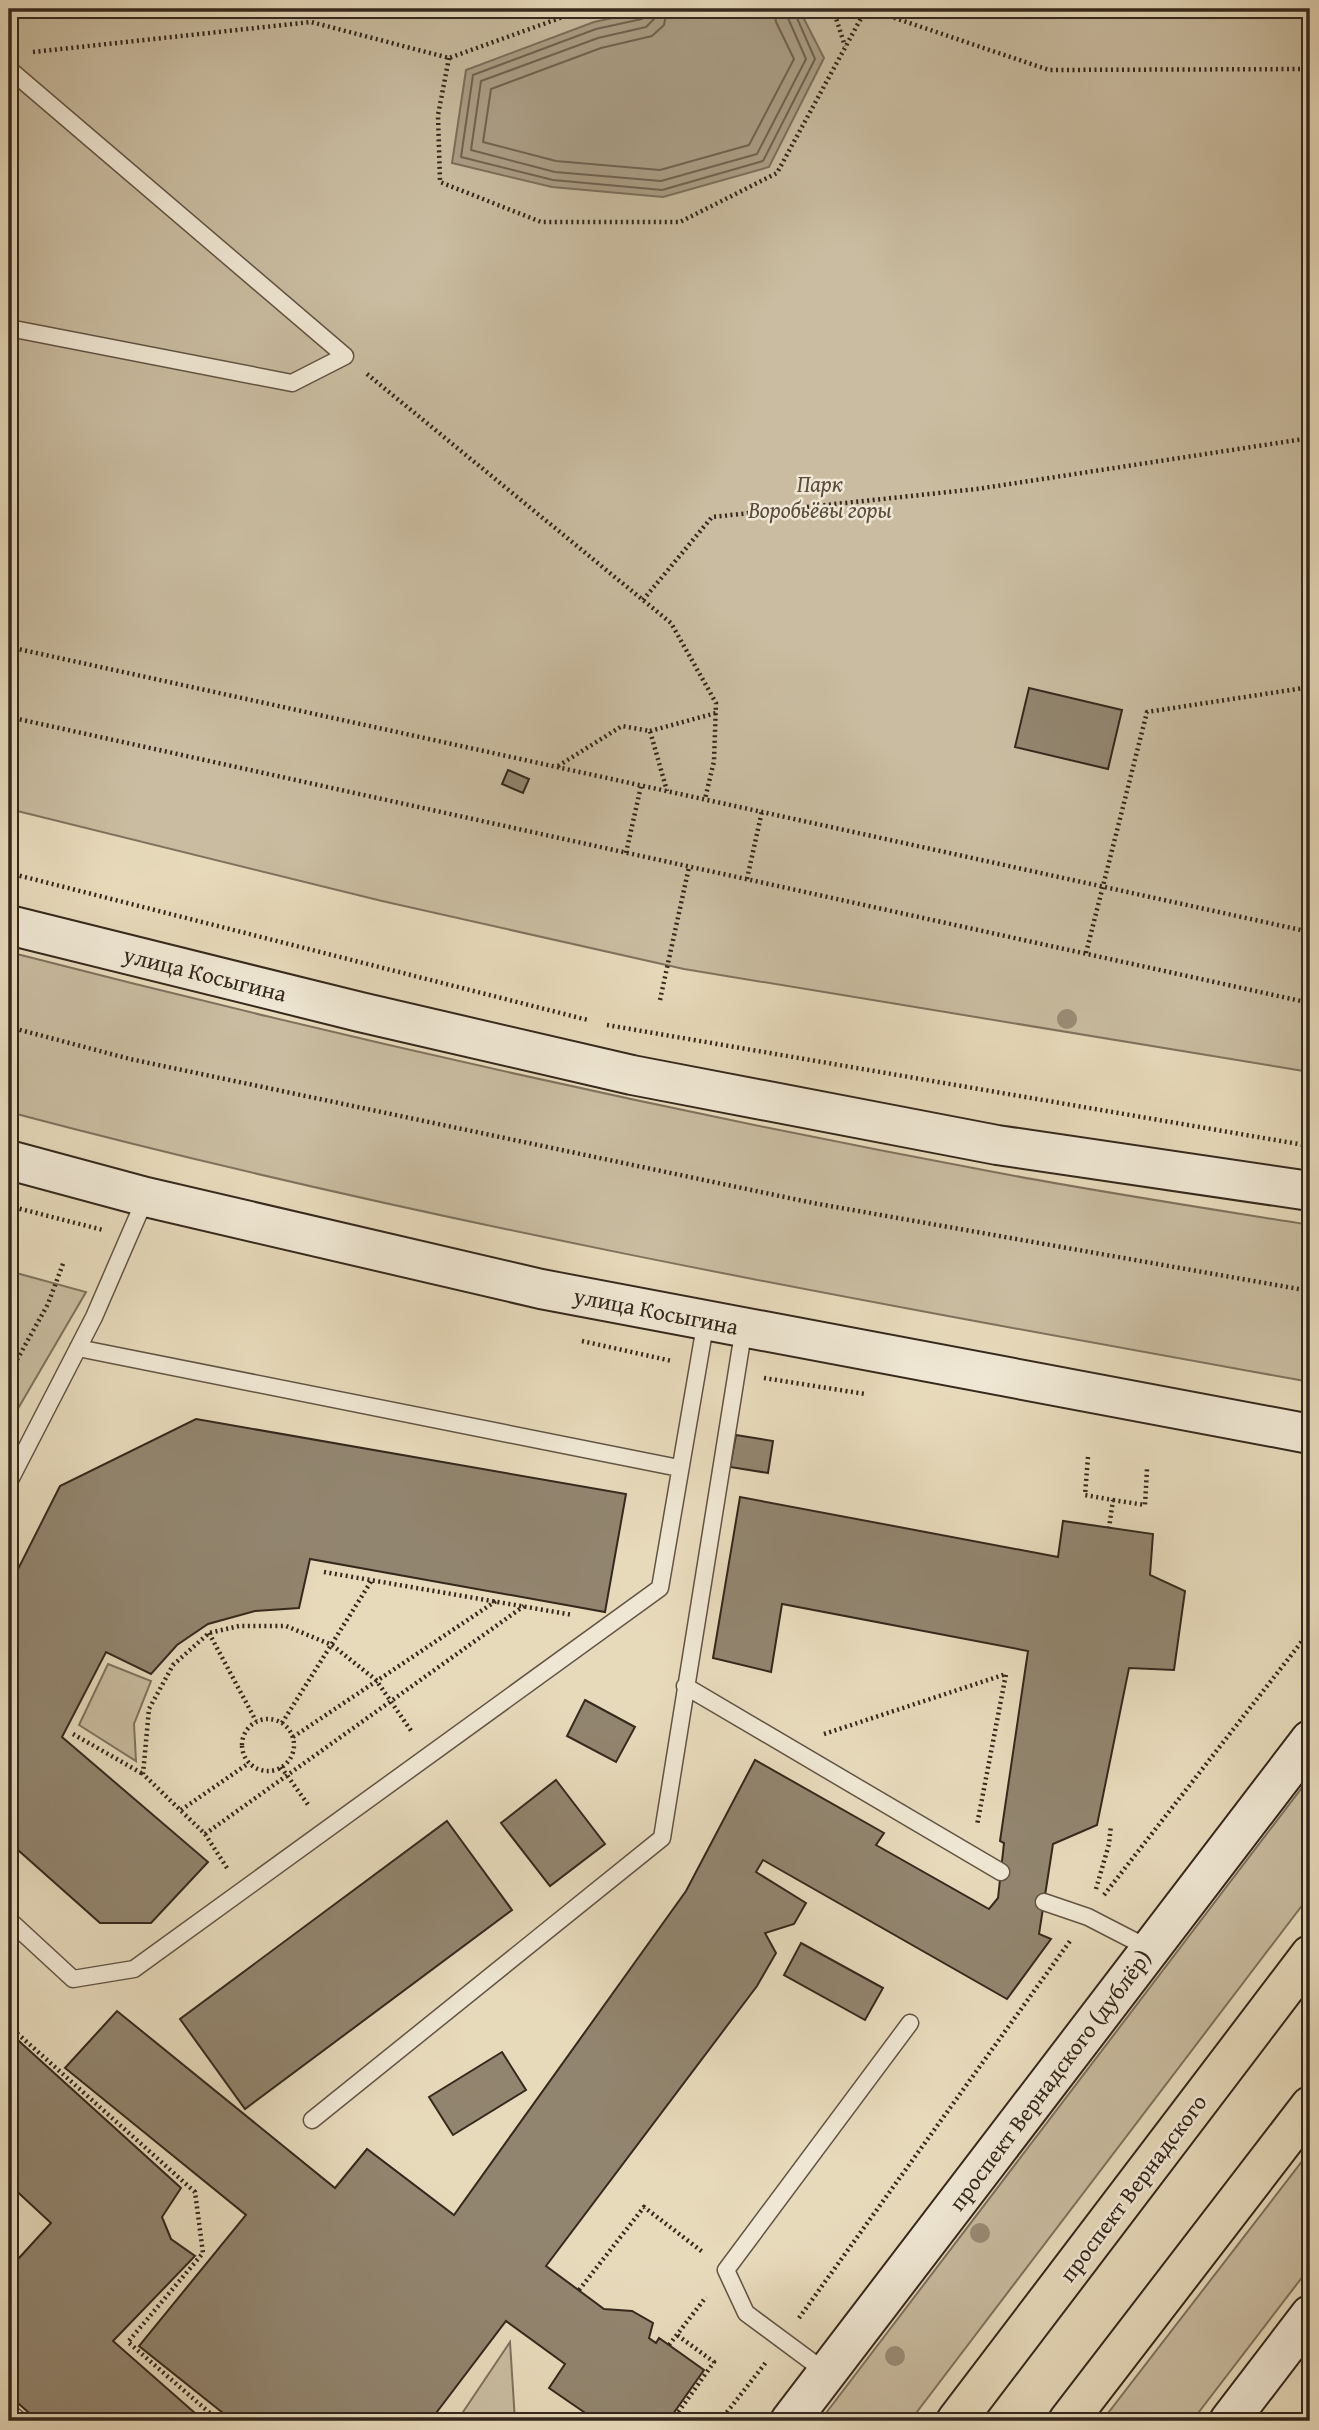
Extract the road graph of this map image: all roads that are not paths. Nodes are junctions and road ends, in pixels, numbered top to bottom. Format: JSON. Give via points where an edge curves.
{"nodes":[{"id":1,"x":9,"y":69,"type":"edge"},
{"id":2,"x":9,"y":328,"type":"edge"},
{"id":3,"x":9,"y":925,"type":"edge"},
{"id":4,"x":9,"y":1160,"type":"edge"},
{"id":5,"x":1310,"y":1191,"type":"edge"},
{"id":6,"x":146,"y":1197,"type":"junction"},
{"id":7,"x":706,"y":1320,"type":"junction"},
{"id":8,"x":744,"y":1327,"type":"junction"},
{"id":9,"x":78,"y":1348,"type":"junction"},
{"id":10,"x":1310,"y":1434,"type":"edge"},
{"id":11,"x":679,"y":1468,"type":"junction"},
{"id":12,"x":9,"y":1482,"type":"edge"},
{"id":13,"x":685,"y":1686,"type":"junction"},
{"id":14,"x":1310,"y":1740,"type":"edge"},
{"id":15,"x":1001,"y":1872,"type":"dead end"},
{"id":16,"x":1044,"y":1902,"type":"dead end"},
{"id":17,"x":9,"y":1920,"type":"edge"},
{"id":18,"x":1150,"y":1950,"type":"junction"},
{"id":19,"x":1310,"y":1955,"type":"edge"},
{"id":20,"x":910,"y":2023,"type":"dead end"},
{"id":21,"x":1310,"y":2106,"type":"edge"},
{"id":22,"x":312,"y":2120,"type":"dead end"},
{"id":23,"x":1310,"y":2315,"type":"edge"},
{"id":24,"x":827,"y":2373,"type":"junction"},
{"id":25,"x":9,"y":2412,"type":"edge"},
{"id":26,"x":20,"y":2421,"type":"edge"},
{"id":27,"x":789,"y":2421,"type":"edge"},
{"id":28,"x":956,"y":2421,"type":"edge"},
{"id":29,"x":1068,"y":2421,"type":"edge"},
{"id":30,"x":1229,"y":2421,"type":"edge"}],
"edges":[{"from":1,"to":2,"type":"lane","via":[[345,356],[292,383]]},
{"from":3,"to":5,"type":"main road","name":"улица Косыгина","via":[[632,1075],[997,1145]]},
{"from":4,"to":6,"type":"main road","name":"улица Косыгина"},
{"from":6,"to":7,"type":"main road","name":"улица Косыгина","via":[[541,1289]]},
{"from":6,"to":9,"type":"lane"},
{"from":7,"to":8,"type":"main road","name":"улица Косыгина"},
{"from":7,"to":11,"type":"lane"},
{"from":8,"to":10,"type":"main road","name":"улица Косыгина"},
{"from":8,"to":13,"type":"lane"},
{"from":9,"to":11,"type":"lane"},
{"from":9,"to":12,"type":"lane"},
{"from":11,"to":17,"type":"lane","via":[[660,1588],[134,1969],[73,1979]]},
{"from":13,"to":15,"type":"lane"},
{"from":13,"to":22,"type":"lane","via":[[662,1838]]},
{"from":14,"to":18,"type":"main road","name":"проспект Вернадского (дублёр)"},
{"from":16,"to":18,"type":"lane","via":[[1088,1917]]},
{"from":18,"to":24,"type":"main road","name":"проспект Вернадского (дублёр)"},
{"from":19,"to":28,"type":"main road","name":"проспект Вернадского"},
{"from":20,"to":24,"type":"lane","via":[[726,2270],[747,2313]]},
{"from":21,"to":29,"type":"main road"},
{"from":23,"to":30,"type":"main road"},
{"from":24,"to":27,"type":"main road","name":"проспект Вернадского (дублёр)"},
{"from":25,"to":26,"type":"lane"}]}
